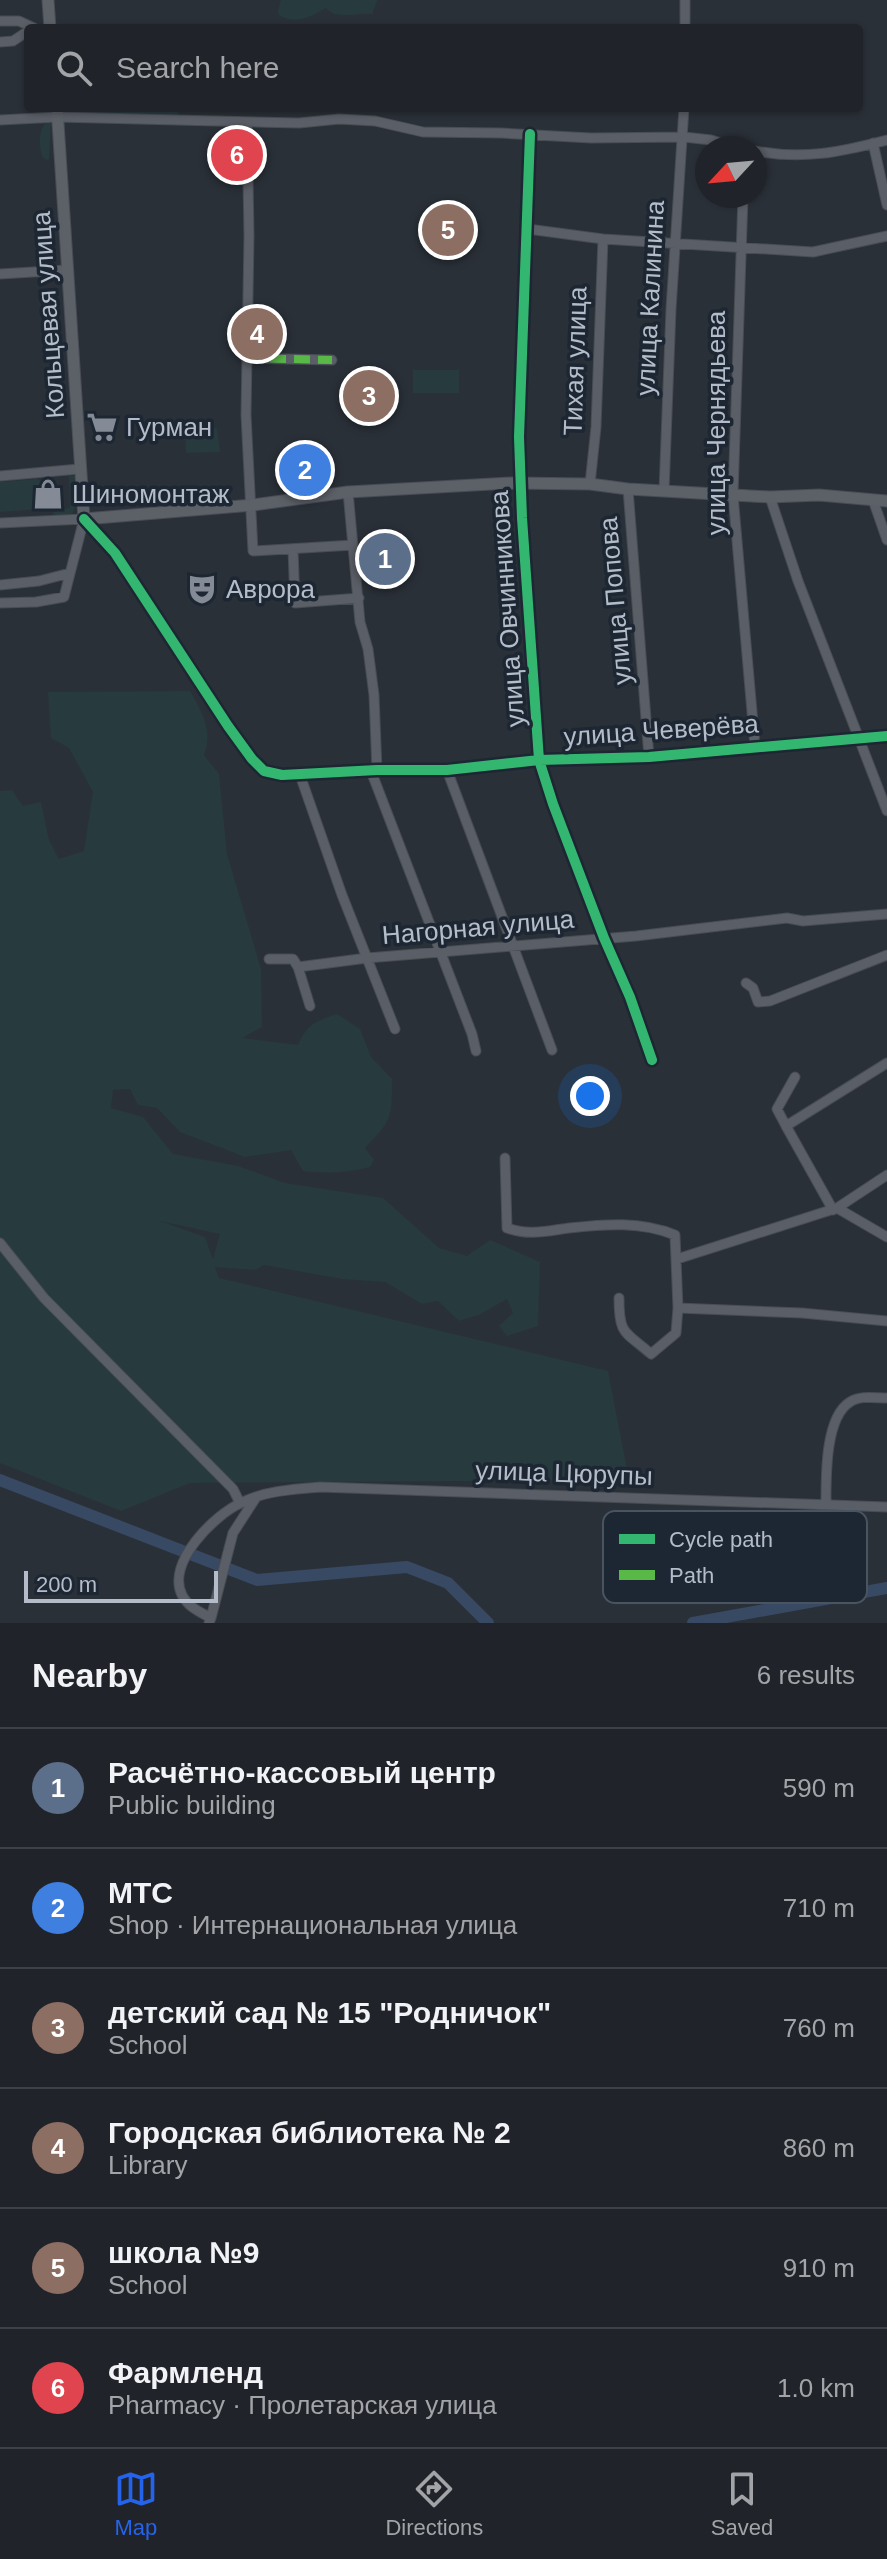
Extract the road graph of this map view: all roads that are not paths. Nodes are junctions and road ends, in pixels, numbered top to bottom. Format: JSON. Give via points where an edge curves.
{"nodes":[{"id":1,"x":48,"y":0,"type":"edge"},
{"id":2,"x":685,"y":0,"type":"edge"},
{"id":3,"x":0,"y":21,"type":"edge"},
{"id":4,"x":24,"y":24,"type":"edge"},
{"id":5,"x":50,"y":24,"type":"edge"},
{"id":6,"x":685,"y":24,"type":"edge"},
{"id":7,"x":24,"y":34,"type":"edge"},
{"id":8,"x":0,"y":42,"type":"edge"},
{"id":9,"x":684,"y":112,"type":"edge"},
{"id":10,"x":57,"y":113,"type":"edge"},
{"id":11,"x":0,"y":120,"type":"edge"},
{"id":12,"x":247,"y":122,"type":"junction"},
{"id":13,"x":530,"y":134,"type":"junction"},
{"id":14,"x":684,"y":137,"type":"junction"},
{"id":15,"x":695,"y":138,"type":"edge"},
{"id":16,"x":887,"y":140,"type":"edge"},
{"id":17,"x":873,"y":143,"type":"junction"},
{"id":18,"x":767,"y":153,"type":"edge"},
{"id":19,"x":887,"y":205,"type":"edge"},
{"id":20,"x":742,"y":208,"type":"edge"},
{"id":21,"x":528,"y":229,"type":"junction"},
{"id":22,"x":887,"y":236,"type":"edge"},
{"id":23,"x":603,"y":239,"type":"junction"},
{"id":24,"x":675,"y":245,"type":"junction"},
{"id":25,"x":740,"y":247,"type":"junction"},
{"id":26,"x":66,"y":270,"type":"junction"},
{"id":27,"x":0,"y":274,"type":"edge"},
{"id":28,"x":246,"y":358,"type":"junction"},
{"id":29,"x":332,"y":360,"type":"dead end"},
{"id":30,"x":79,"y":469,"type":"junction"},
{"id":31,"x":0,"y":476,"type":"edge"},
{"id":32,"x":520,"y":483,"type":"junction"},
{"id":33,"x":590,"y":484,"type":"junction"},
{"id":34,"x":628,"y":489,"type":"junction"},
{"id":35,"x":664,"y":491,"type":"junction"},
{"id":36,"x":348,"y":492,"type":"junction"},
{"id":37,"x":733,"y":495,"type":"junction"},
{"id":38,"x":770,"y":497,"type":"junction"},
{"id":39,"x":873,"y":500,"type":"junction"},
{"id":40,"x":887,"y":501,"type":"edge"},
{"id":41,"x":253,"y":505,"type":"junction"},
{"id":42,"x":84,"y":519,"type":"junction"},
{"id":43,"x":0,"y":523,"type":"edge"},
{"id":44,"x":887,"y":540,"type":"edge"},
{"id":45,"x":353,"y":545,"type":"junction"},
{"id":46,"x":293,"y":549,"type":"junction"},
{"id":47,"x":70,"y":573,"type":"junction"},
{"id":48,"x":0,"y":585,"type":"edge"},
{"id":49,"x":359,"y":598,"type":"junction"},
{"id":50,"x":0,"y":603,"type":"edge"},
{"id":51,"x":887,"y":736,"type":"edge"},
{"id":52,"x":859,"y":738,"type":"junction"},
{"id":53,"x":755,"y":746,"type":"junction"},
{"id":54,"x":649,"y":757,"type":"junction"},
{"id":55,"x":539,"y":760,"type":"junction"},
{"id":56,"x":447,"y":770,"type":"junction"},
{"id":57,"x":374,"y":771,"type":"junction"},
{"id":58,"x":300,"y":775,"type":"junction"},
{"id":59,"x":887,"y":811,"type":"edge"},
{"id":60,"x":887,"y":914,"type":"edge"},
{"id":61,"x":604,"y":938,"type":"junction"},
{"id":62,"x":512,"y":946,"type":"junction"},
{"id":63,"x":438,"y":953,"type":"junction"},
{"id":64,"x":887,"y":955,"type":"edge"},
{"id":65,"x":367,"y":958,"type":"junction"},
{"id":66,"x":269,"y":959,"type":"dead end"},
{"id":67,"x":298,"y":967,"type":"junction"},
{"id":68,"x":746,"y":983,"type":"dead end"},
{"id":69,"x":310,"y":1006,"type":"dead end"},
{"id":70,"x":395,"y":1029,"type":"dead end"},
{"id":71,"x":552,"y":1050,"type":"dead end"},
{"id":72,"x":476,"y":1051,"type":"dead end"},
{"id":73,"x":652,"y":1060,"type":"dead end"},
{"id":74,"x":887,"y":1063,"type":"edge"},
{"id":75,"x":795,"y":1077,"type":"dead end"},
{"id":76,"x":786,"y":1126,"type":"junction"},
{"id":77,"x":505,"y":1158,"type":"dead end"},
{"id":78,"x":887,"y":1175,"type":"edge"},
{"id":79,"x":835,"y":1209,"type":"junction"},
{"id":80,"x":884,"y":1233,"type":"edge"},
{"id":81,"x":0,"y":1243,"type":"edge"},
{"id":82,"x":677,"y":1259,"type":"junction"},
{"id":83,"x":619,"y":1298,"type":"dead end"},
{"id":84,"x":678,"y":1308,"type":"junction"},
{"id":85,"x":887,"y":1321,"type":"edge"},
{"id":86,"x":887,"y":1398,"type":"edge"},
{"id":87,"x":255,"y":1499,"type":"junction"},
{"id":88,"x":240,"y":1503,"type":"junction"},
{"id":89,"x":826,"y":1504,"type":"junction"},
{"id":90,"x":887,"y":1507,"type":"edge"},
{"id":91,"x":210,"y":1621,"type":"edge"}],
"edges":[{"from":1,"to":5,"type":"main road"},
{"from":2,"to":6,"type":"street"},
{"from":3,"to":4,"type":"street"},
{"from":7,"to":8,"type":"street"},
{"from":9,"to":14,"type":"street","name":"улица Калинина"},
{"from":10,"to":11,"type":"street"},
{"from":10,"to":12,"type":"street"},
{"from":10,"to":26,"type":"main road","name":"Кольцевая улица"},
{"from":12,"to":13,"type":"street","via":[[339,119],[423,132]]},
{"from":12,"to":28,"type":"street"},
{"from":13,"to":14,"type":"street"},
{"from":13,"to":21,"type":"street","name":"улица Овчинникова"},
{"from":14,"to":15,"type":"street"},
{"from":14,"to":24,"type":"street","name":"улица Калинина"},
{"from":16,"to":17,"type":"street"},
{"from":17,"to":18,"type":"street","via":[[797,157]]},
{"from":17,"to":19,"type":"street"},
{"from":20,"to":25,"type":"street","name":"улица Чернядьева"},
{"from":21,"to":23,"type":"street"},
{"from":21,"to":32,"type":"street","name":"улица Овчинникова"},
{"from":22,"to":25,"type":"street","via":[[819,252]]},
{"from":23,"to":24,"type":"street"},
{"from":23,"to":33,"type":"street","name":"Тихая улица"},
{"from":24,"to":25,"type":"street"},
{"from":24,"to":35,"type":"street","name":"улица Калинина"},
{"from":25,"to":37,"type":"street","name":"улица Чернядьева"},
{"from":26,"to":27,"type":"street"},
{"from":26,"to":30,"type":"main road","name":"Кольцевая улица"},
{"from":28,"to":29,"type":"street"},
{"from":28,"to":41,"type":"street"},
{"from":30,"to":31,"type":"street"},
{"from":30,"to":42,"type":"main road","name":"Кольцевая улица"},
{"from":32,"to":33,"type":"main road"},
{"from":32,"to":36,"type":"main road"},
{"from":32,"to":55,"type":"street","name":"улица Овчинникова"},
{"from":33,"to":34,"type":"main road"},
{"from":34,"to":35,"type":"main road"},
{"from":34,"to":54,"type":"street","name":"улица Попова"},
{"from":35,"to":37,"type":"main road"},
{"from":36,"to":41,"type":"main road"},
{"from":36,"to":45,"type":"street"},
{"from":37,"to":38,"type":"main road"},
{"from":37,"to":53,"type":"street","name":"улица Чернядьева"},
{"from":38,"to":39,"type":"main road"},
{"from":38,"to":52,"type":"street"},
{"from":39,"to":40,"type":"main road"},
{"from":39,"to":44,"type":"street"},
{"from":41,"to":42,"type":"main road"},
{"from":41,"to":46,"type":"street","via":[[253,551]]},
{"from":42,"to":43,"type":"street"},
{"from":42,"to":47,"type":"street"},
{"from":42,"to":58,"type":"street","name":"улица Чеверёва","via":[[115,553],[252,759],[264,771]]},
{"from":45,"to":46,"type":"street"},
{"from":45,"to":49,"type":"street"},
{"from":46,"to":49,"type":"street","via":[[295,603]]},
{"from":47,"to":48,"type":"street"},
{"from":47,"to":50,"type":"street","via":[[64,597]]},
{"from":49,"to":57,"type":"street","via":[[372,683]]},
{"from":51,"to":52,"type":"street","name":"улица Чеверёва"},
{"from":52,"to":53,"type":"street","name":"улица Чеверёва"},
{"from":52,"to":59,"type":"street"},
{"from":53,"to":54,"type":"street","name":"улица Чеверёва"},
{"from":54,"to":55,"type":"street","name":"улица Чеверёва"},
{"from":55,"to":56,"type":"street","name":"улица Чеверёва"},
{"from":55,"to":61,"type":"street","name":"улица Овчинникова"},
{"from":56,"to":57,"type":"street","name":"улица Чеверёва"},
{"from":56,"to":62,"type":"street"},
{"from":57,"to":58,"type":"street","name":"улица Чеверёва"},
{"from":57,"to":63,"type":"street"},
{"from":58,"to":65,"type":"street"},
{"from":60,"to":61,"type":"street","name":"Нагорная улица","via":[[787,918]]},
{"from":61,"to":62,"type":"street","name":"Нагорная улица"},
{"from":61,"to":73,"type":"street","name":"улица Овчинникова"},
{"from":62,"to":63,"type":"street","name":"Нагорная улица"},
{"from":62,"to":71,"type":"street"},
{"from":63,"to":65,"type":"street","name":"Нагорная улица"},
{"from":63,"to":72,"type":"street"},
{"from":64,"to":68,"type":"street","via":[[770,1001],[758,1002]]},
{"from":65,"to":67,"type":"street","name":"Нагорная улица"},
{"from":65,"to":70,"type":"street"},
{"from":66,"to":67,"type":"street","name":"Нагорная улица","via":[[293,959]]},
{"from":67,"to":69,"type":"street"},
{"from":74,"to":76,"type":"street"},
{"from":75,"to":76,"type":"street","via":[[777,1109]]},
{"from":76,"to":79,"type":"street"},
{"from":77,"to":82,"type":"street","via":[[507,1228],[534,1234],[657,1227],[675,1235]]},
{"from":78,"to":79,"type":"street"},
{"from":79,"to":80,"type":"street"},
{"from":79,"to":82,"type":"street"},
{"from":81,"to":88,"type":"street","via":[[44,1298],[233,1489]]},
{"from":82,"to":84,"type":"street"},
{"from":83,"to":84,"type":"street","via":[[625,1334],[651,1354],[676,1333]]},
{"from":84,"to":85,"type":"street"},
{"from":86,"to":89,"type":"street","via":[[857,1398],[837,1417],[829,1447]]},
{"from":87,"to":88,"type":"street","name":"улица Цюрупы"},
{"from":87,"to":89,"type":"street","name":"улица Цюрупы","via":[[320,1487]]},
{"from":87,"to":91,"type":"street","via":[[233,1533]]},
{"from":88,"to":91,"type":"street","via":[[192,1544],[178,1580],[182,1595]]},
{"from":89,"to":90,"type":"street","name":"улица Цюрупы"}]}
